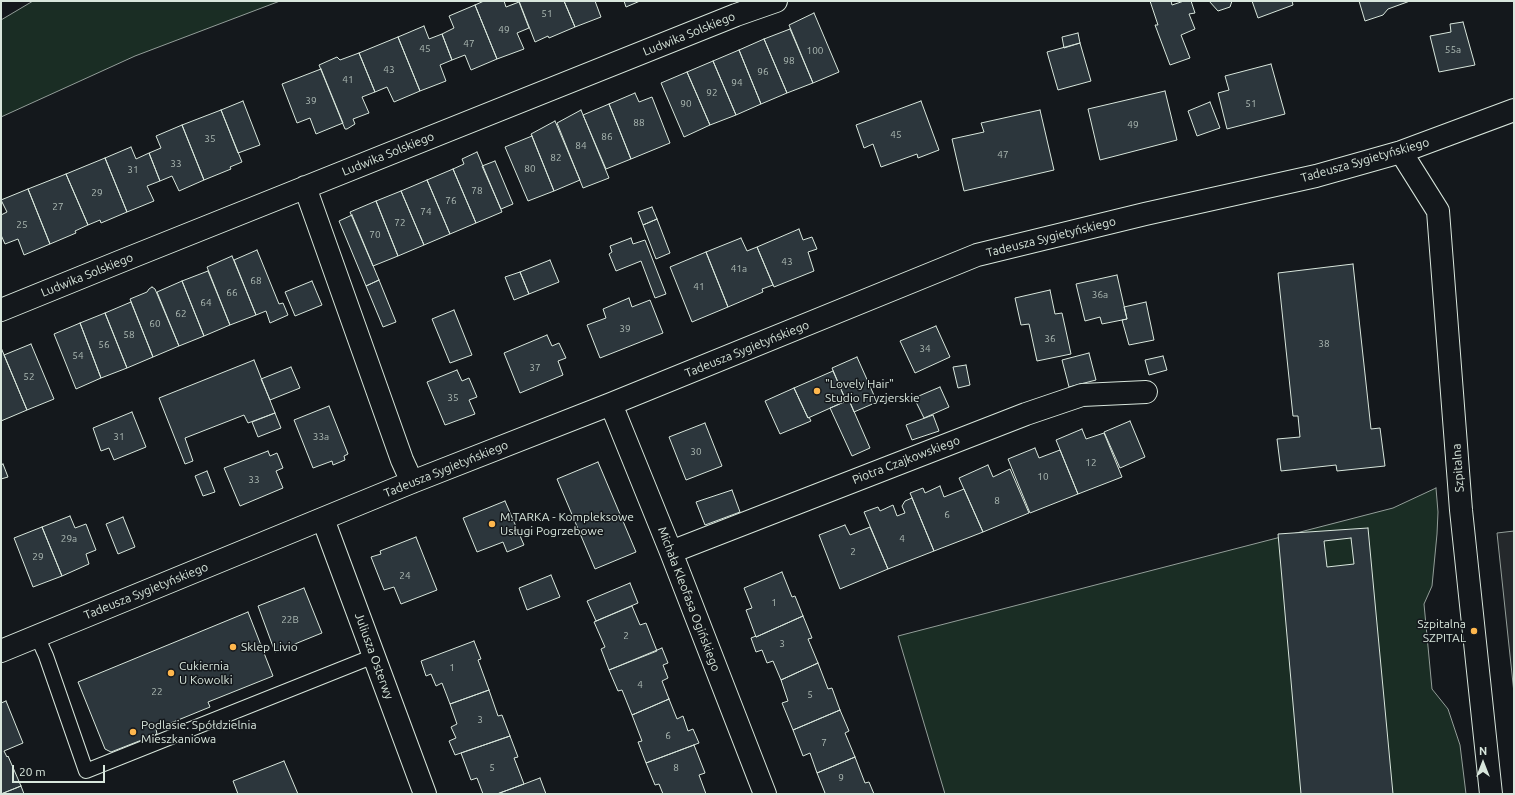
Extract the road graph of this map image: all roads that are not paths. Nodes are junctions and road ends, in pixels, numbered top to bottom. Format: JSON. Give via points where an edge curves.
{"nodes":[{"id":1,"x":776,"y":1,"type":"edge"},
{"id":2,"x":1514,"y":110,"type":"edge"},
{"id":3,"x":1401,"y":152,"type":"junction"},
{"id":4,"x":305,"y":187,"type":"junction"},
{"id":5,"x":1,"y":310,"type":"edge"},
{"id":6,"x":1146,"y":392,"type":"dead end"},
{"id":7,"x":611,"y":404,"type":"junction"},
{"id":8,"x":412,"y":482,"type":"junction"},
{"id":9,"x":323,"y":519,"type":"junction"},
{"id":10,"x":671,"y":552,"type":"junction"},
{"id":11,"x":37,"y":636,"type":"junction"},
{"id":12,"x":1,"y":650,"type":"edge"},
{"id":13,"x":374,"y":656,"type":"junction"},
{"id":14,"x":425,"y":794,"type":"edge"},
{"id":15,"x":765,"y":794,"type":"edge"},
{"id":16,"x":1491,"y":794,"type":"edge"}],
"edges":[{"from":1,"to":4,"type":"street","name":"Ludwika Solskiego"},
{"from":2,"to":3,"type":"street","name":"Tadeusza Sygietyńskiego"},
{"from":3,"to":7,"type":"street","name":"Tadeusza Sygietyńskiego","via":[[1316,176],[978,255]]},
{"from":3,"to":16,"type":"street","name":"Szpitalna","via":[[1438,211],[1461,510]]},
{"from":4,"to":5,"type":"street","name":"Ludwika Solskiego"},
{"from":4,"to":8,"type":"street"},
{"from":6,"to":10,"type":"street","name":"Piotra Czajkowskiego","via":[[1082,395],[1026,414]]},
{"from":7,"to":8,"type":"street","name":"Tadeusza Sygietyńskiego"},
{"from":7,"to":10,"type":"street","name":"Michała Kleofasa Ogińskiego"},
{"from":8,"to":9,"type":"street","name":"Tadeusza Sygietyńskiego"},
{"from":9,"to":11,"type":"street","name":"Tadeusza Sygietyńskiego"},
{"from":9,"to":13,"type":"street","name":"Juliusza Osterwy"},
{"from":10,"to":15,"type":"street","name":"Michała Kleofasa Ogińskiego"},
{"from":11,"to":12,"type":"street","name":"Tadeusza Sygietyńskiego"},
{"from":11,"to":13,"type":"lane","via":[[86,771]]},
{"from":13,"to":14,"type":"street","name":"Juliusza Osterwy"}]}
